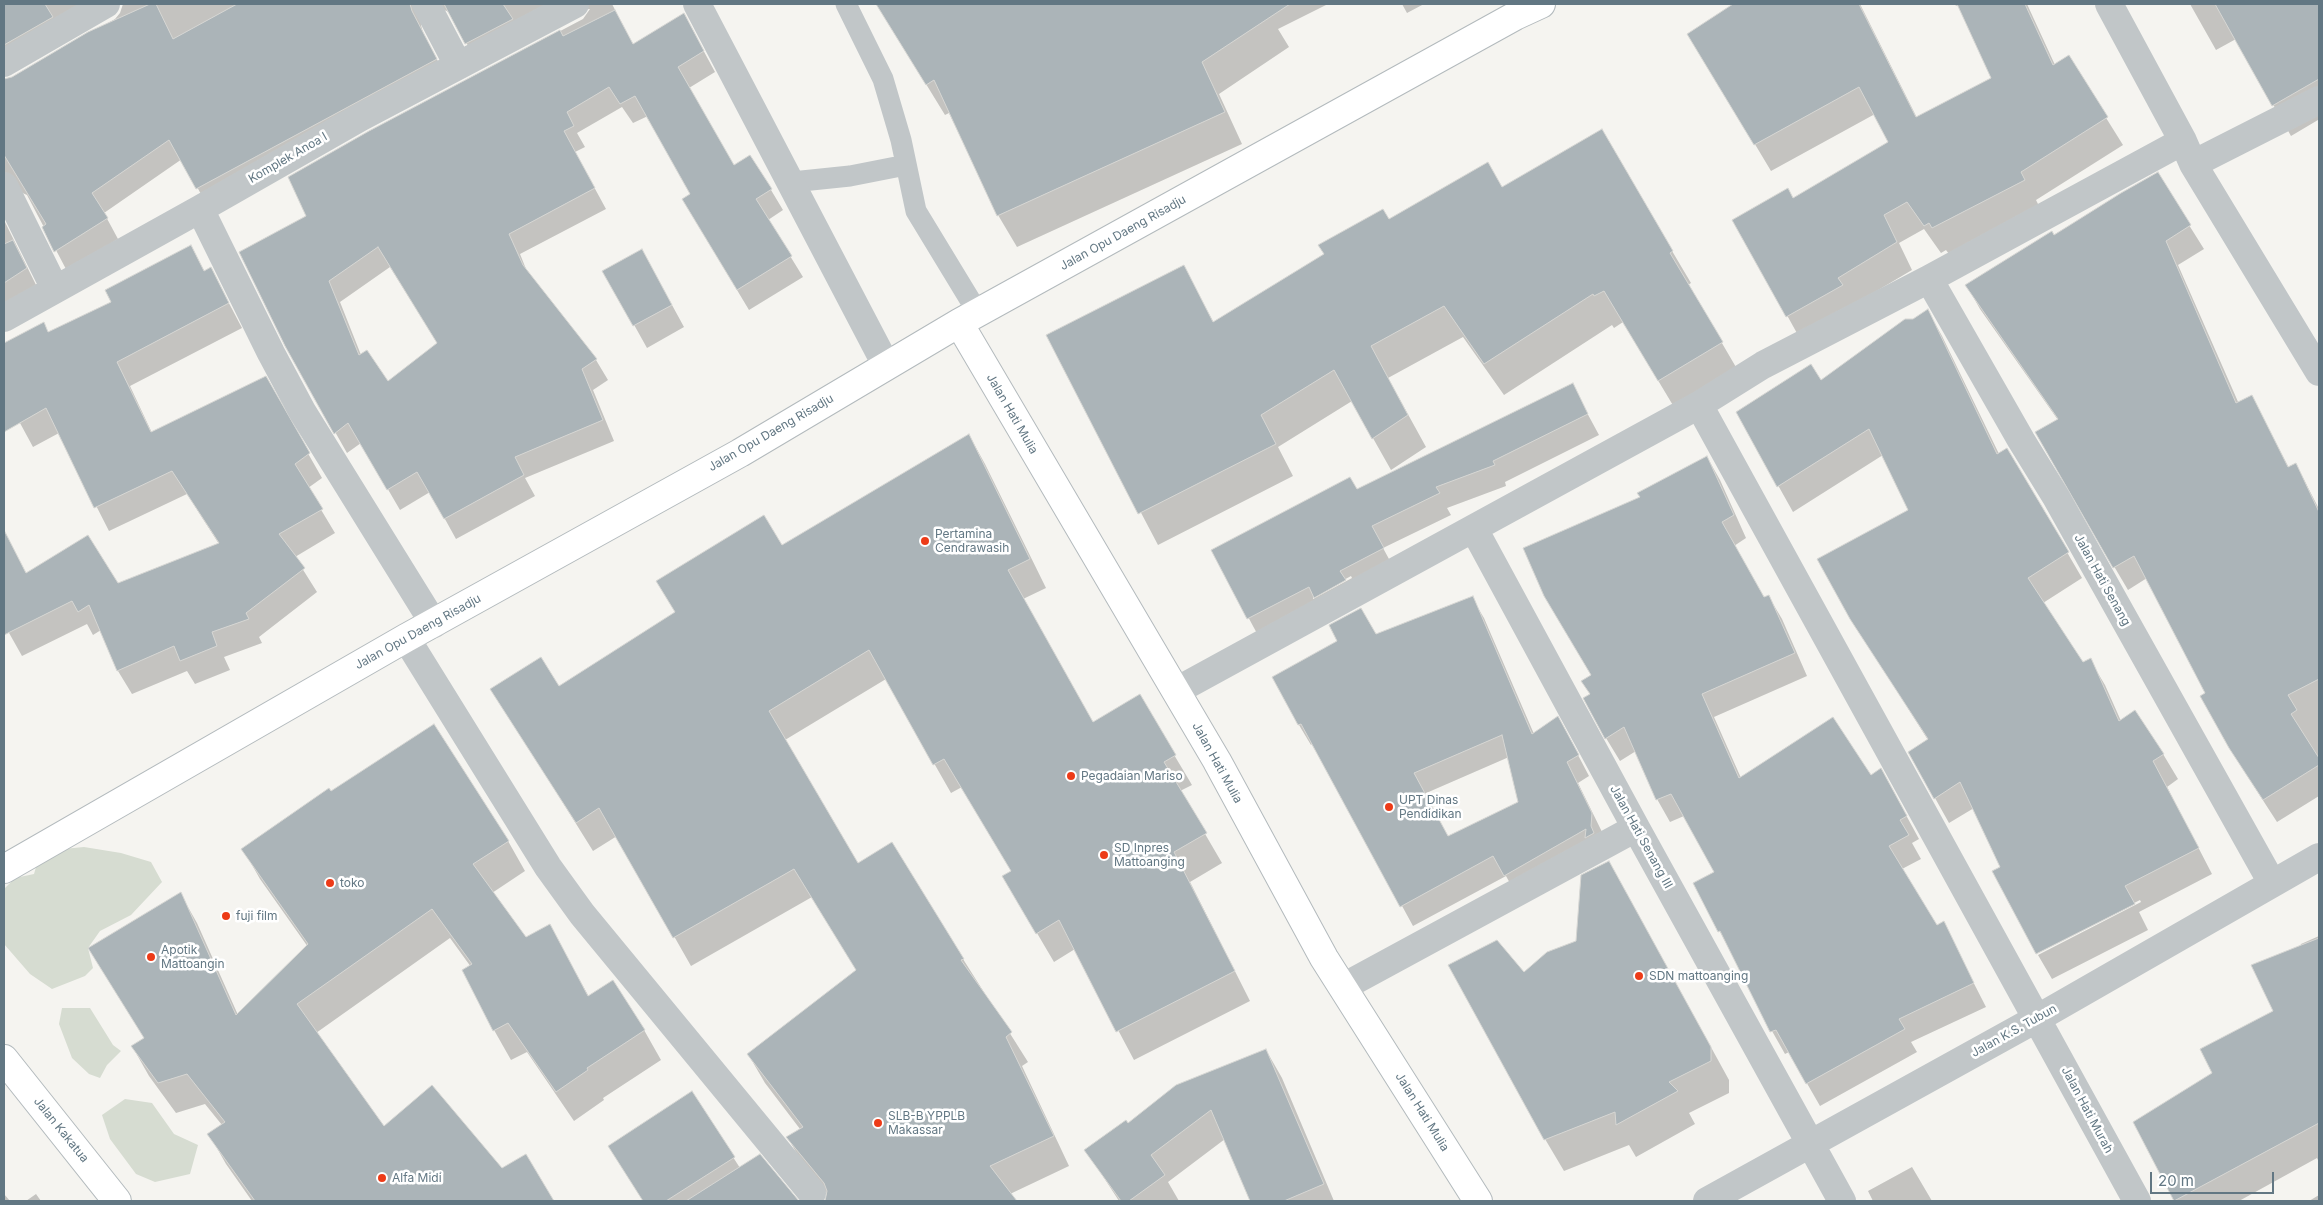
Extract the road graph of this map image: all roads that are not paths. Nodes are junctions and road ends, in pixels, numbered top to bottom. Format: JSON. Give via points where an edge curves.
{"nodes":[{"id":1,"x":106,"y":4,"type":"edge"},
{"id":2,"x":426,"y":4,"type":"edge"},
{"id":3,"x":575,"y":4,"type":"edge"},
{"id":4,"x":697,"y":4,"type":"edge"},
{"id":5,"x":846,"y":4,"type":"edge"},
{"id":6,"x":1541,"y":4,"type":"edge"},
{"id":7,"x":2109,"y":4,"type":"edge"},
{"id":8,"x":4,"y":63,"type":"edge"},
{"id":9,"x":458,"y":65,"type":"junction"},
{"id":10,"x":2319,"y":100,"type":"edge"},
{"id":11,"x":2188,"y":152,"type":"junction"},
{"id":12,"x":906,"y":165,"type":"junction"},
{"id":13,"x":792,"y":182,"type":"junction"},
{"id":14,"x":4,"y":186,"type":"edge"},
{"id":15,"x":200,"y":209,"type":"junction"},
{"id":16,"x":1929,"y":279,"type":"junction"},
{"id":17,"x":55,"y":289,"type":"junction"},
{"id":18,"x":4,"y":318,"type":"edge"},
{"id":19,"x":969,"y":318,"type":"junction"},
{"id":20,"x":886,"y":365,"type":"junction"},
{"id":21,"x":2319,"y":372,"type":"edge"},
{"id":22,"x":1699,"y":405,"type":"junction"},
{"id":23,"x":1474,"y":529,"type":"junction"},
{"id":24,"x":434,"y":624,"type":"junction"},
{"id":25,"x":406,"y":638,"type":"junction"},
{"id":26,"x":1176,"y":691,"type":"junction"},
{"id":27,"x":1636,"y":828,"type":"junction"},
{"id":28,"x":2319,"y":857,"type":"edge"},
{"id":29,"x":4,"y":868,"type":"edge"},
{"id":30,"x":2272,"y":883,"type":"junction"},
{"id":31,"x":1343,"y":987,"type":"junction"},
{"id":32,"x":2038,"y":1018,"type":"junction"},
{"id":33,"x":4,"y":1059,"type":"edge"},
{"id":34,"x":1811,"y":1143,"type":"junction"},
{"id":35,"x":812,"y":1193,"type":"dead end"},
{"id":36,"x":118,"y":1201,"type":"edge"},
{"id":37,"x":1478,"y":1201,"type":"edge"},
{"id":38,"x":1707,"y":1201,"type":"edge"},
{"id":39,"x":1842,"y":1201,"type":"edge"},
{"id":40,"x":2137,"y":1201,"type":"edge"}],
"edges":[{"from":1,"to":8,"type":"street"},
{"from":2,"to":9,"type":"street"},
{"from":3,"to":9,"type":"street","name":"Komplek Anoa I"},
{"from":4,"to":13,"type":"street"},
{"from":5,"to":12,"type":"lane","via":[[883,79]]},
{"from":6,"to":19,"type":"main road","name":"Jalan Opu Daeng Risadju"},
{"from":7,"to":11,"type":"street"},
{"from":9,"to":15,"type":"street","name":"Komplek Anoa I"},
{"from":10,"to":11,"type":"street"},
{"from":11,"to":16,"type":"street"},
{"from":11,"to":21,"type":"street"},
{"from":12,"to":13,"type":"lane","via":[[857,175]]},
{"from":12,"to":19,"type":"lane","via":[[916,212]]},
{"from":13,"to":20,"type":"street"},
{"from":14,"to":17,"type":"street"},
{"from":15,"to":17,"type":"street","name":"Komplek Anoa I"},
{"from":15,"to":24,"type":"street","via":[[302,411]]},
{"from":16,"to":22,"type":"street","via":[[1763,365]]},
{"from":16,"to":30,"type":"street","name":"Jalan Hati Senang","via":[[2056,497]]},
{"from":17,"to":18,"type":"street","name":"Komplek Anoa I"},
{"from":19,"to":20,"type":"main road","name":"Jalan Opu Daeng Risadju"},
{"from":19,"to":26,"type":"main road","name":"Jalan Hati Mulia","via":[[1098,562]]},
{"from":20,"to":24,"type":"main road","name":"Jalan Opu Daeng Risadju","via":[[740,452]]},
{"from":22,"to":23,"type":"street"},
{"from":22,"to":32,"type":"street","name":"Jalan Hati Murah"},
{"from":23,"to":26,"type":"street"},
{"from":23,"to":27,"type":"street","name":"Jalan Hati Senang III"},
{"from":24,"to":25,"type":"main road","name":"Jalan Opu Daeng Risadju"},
{"from":25,"to":29,"type":"main road","name":"Jalan Opu Daeng Risadju"},
{"from":25,"to":35,"type":"street","via":[[548,866],[582,914]]},
{"from":26,"to":31,"type":"main road","name":"Jalan Hati Mulia"},
{"from":27,"to":31,"type":"street"},
{"from":27,"to":34,"type":"street","name":"Jalan Hati Senang III"},
{"from":28,"to":30,"type":"street","name":"Jalan K.S. Tubun"},
{"from":30,"to":32,"type":"street","name":"Jalan K.S. Tubun"},
{"from":31,"to":37,"type":"main road","name":"Jalan Hati Mulia"},
{"from":32,"to":34,"type":"street","name":"Jalan K.S. Tubun"},
{"from":32,"to":40,"type":"street","name":"Jalan Hati Murah"},
{"from":33,"to":36,"type":"main road","name":"Jalan Kakatua"},
{"from":34,"to":38,"type":"street","name":"Jalan K.S. Tubun"},
{"from":34,"to":39,"type":"street","name":"Jalan Hati Senang III"}]}
